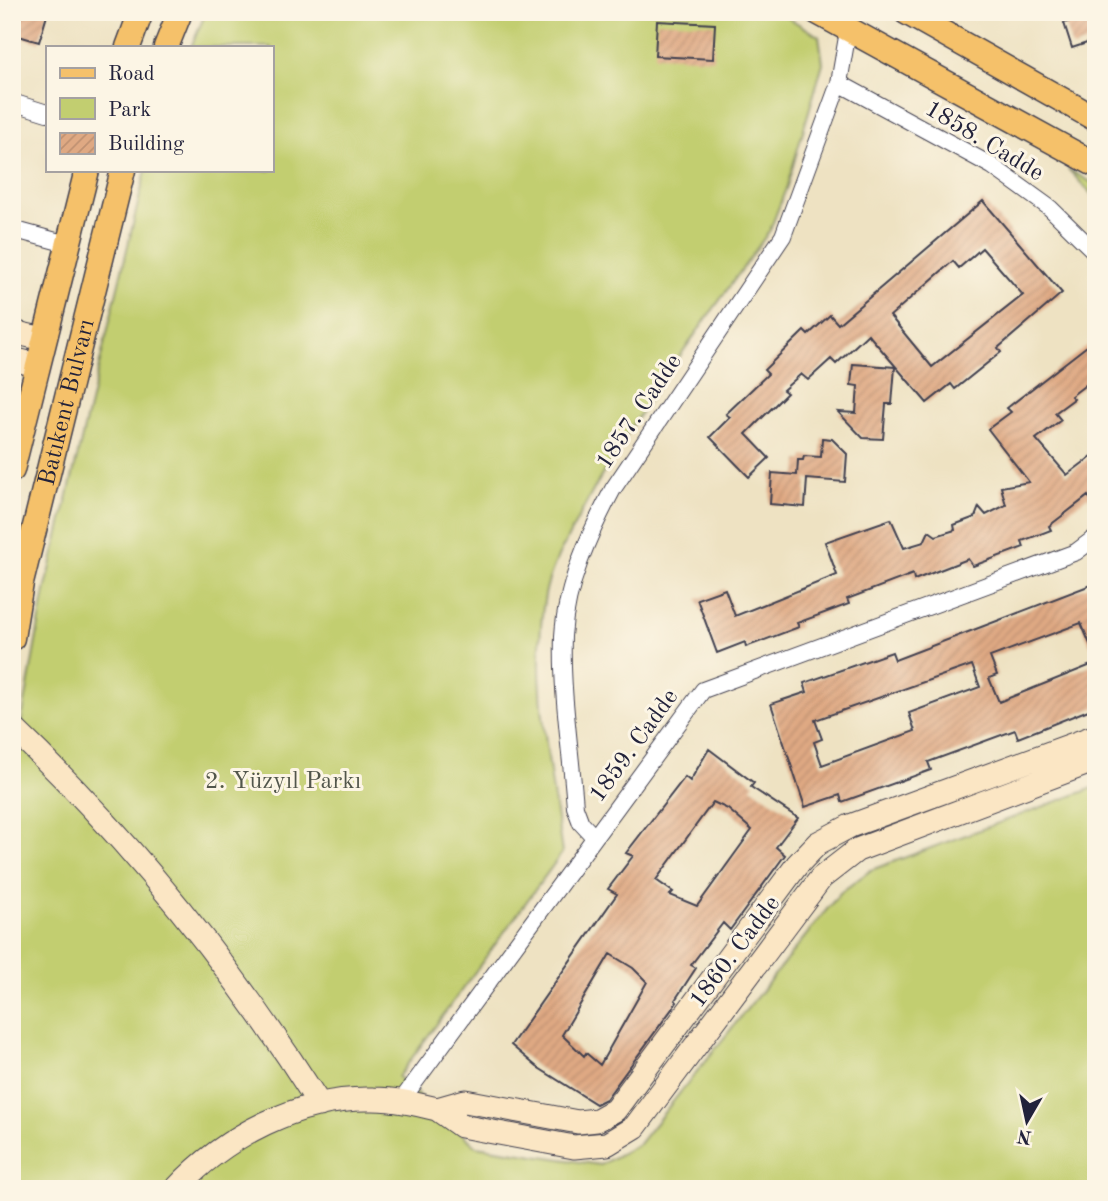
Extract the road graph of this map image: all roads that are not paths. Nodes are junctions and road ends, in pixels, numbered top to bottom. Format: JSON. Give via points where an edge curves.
{"nodes":[{"id":1,"x":141,"y":12,"type":"edge"},
{"id":2,"x":180,"y":12,"type":"edge"},
{"id":3,"x":817,"y":12,"type":"edge"},
{"id":4,"x":906,"y":12,"type":"edge"},
{"id":5,"x":848,"y":31,"type":"junction"},
{"id":6,"x":128,"y":46,"type":"edge"},
{"id":7,"x":166,"y":46,"type":"edge"},
{"id":8,"x":839,"y":83,"type":"junction"},
{"id":9,"x":12,"y":102,"type":"edge"},
{"id":10,"x":46,"y":113,"type":"edge"},
{"id":11,"x":1096,"y":119,"type":"edge"},
{"id":12,"x":1096,"y":165,"type":"edge"},
{"id":13,"x":86,"y":172,"type":"edge"},
{"id":14,"x":123,"y":172,"type":"edge"},
{"id":15,"x":12,"y":229,"type":"edge"},
{"id":16,"x":67,"y":244,"type":"junction"},
{"id":17,"x":1096,"y":253,"type":"edge"},
{"id":18,"x":12,"y":332,"type":"edge"},
{"id":19,"x":44,"y":339,"type":"junction"},
{"id":20,"x":12,"y":359,"type":"edge"},
{"id":21,"x":37,"y":365,"type":"junction"},
{"id":22,"x":12,"y":470,"type":"edge"},
{"id":23,"x":1096,"y":537,"type":"edge"},
{"id":24,"x":12,"y":638,"type":"edge"},
{"id":25,"x":12,"y":727,"type":"edge"},
{"id":26,"x":1096,"y":736,"type":"edge"},
{"id":27,"x":1096,"y":760,"type":"edge"},
{"id":28,"x":594,"y":837,"type":"junction"},
{"id":29,"x":401,"y":1101,"type":"junction"},
{"id":30,"x":320,"y":1105,"type":"junction"},
{"id":31,"x":437,"y":1108,"type":"junction"},
{"id":32,"x":176,"y":1189,"type":"edge"}],
"edges":[{"from":1,"to":6,"type":"main road"},
{"from":2,"to":7,"type":"main road"},
{"from":3,"to":5,"type":"main road"},
{"from":4,"to":11,"type":"main road"},
{"from":5,"to":8,"type":"street","name":"1857. Cadde"},
{"from":5,"to":12,"type":"main road"},
{"from":8,"to":17,"type":"street","name":"1858. Cadde","via":[[1023,186]]},
{"from":8,"to":28,"type":"street","name":"1857. Cadde","via":[[783,236],[613,489],[574,582],[563,634],[565,684],[575,807]]},
{"from":9,"to":10,"type":"street"},
{"from":13,"to":16,"type":"main road","name":"Batıkent Bulvarı"},
{"from":14,"to":24,"type":"main road","name":"Batıkent Bulvarı"},
{"from":15,"to":16,"type":"street"},
{"from":16,"to":19,"type":"main road","name":"Batıkent Bulvarı"},
{"from":18,"to":19,"type":"street"},
{"from":19,"to":21,"type":"main road","name":"Batıkent Bulvarı"},
{"from":20,"to":21,"type":"street"},
{"from":21,"to":22,"type":"main road","name":"Batıkent Bulvarı"},
{"from":23,"to":28,"type":"street","name":"1859. Cadde","via":[[1076,552],[703,690]]},
{"from":25,"to":30,"type":"street","via":[[62,773],[158,879],[262,1016]]},
{"from":26,"to":31,"type":"street","name":"1860. Cadde","via":[[850,826],[818,843],[606,1116],[579,1122],[465,1101]]},
{"from":27,"to":31,"type":"street","name":"1860. Cadde","via":[[857,850],[837,862],[635,1127],[619,1138],[598,1146],[574,1147],[461,1126]]},
{"from":28,"to":29,"type":"street","name":"1859. Cadde"},
{"from":29,"to":30,"type":"street","name":"1860. Cadde","via":[[372,1098]]},
{"from":29,"to":31,"type":"street","name":"1860. Cadde"},
{"from":30,"to":32,"type":"street","name":"1860. Cadde","via":[[249,1131],[213,1154]]}]}
